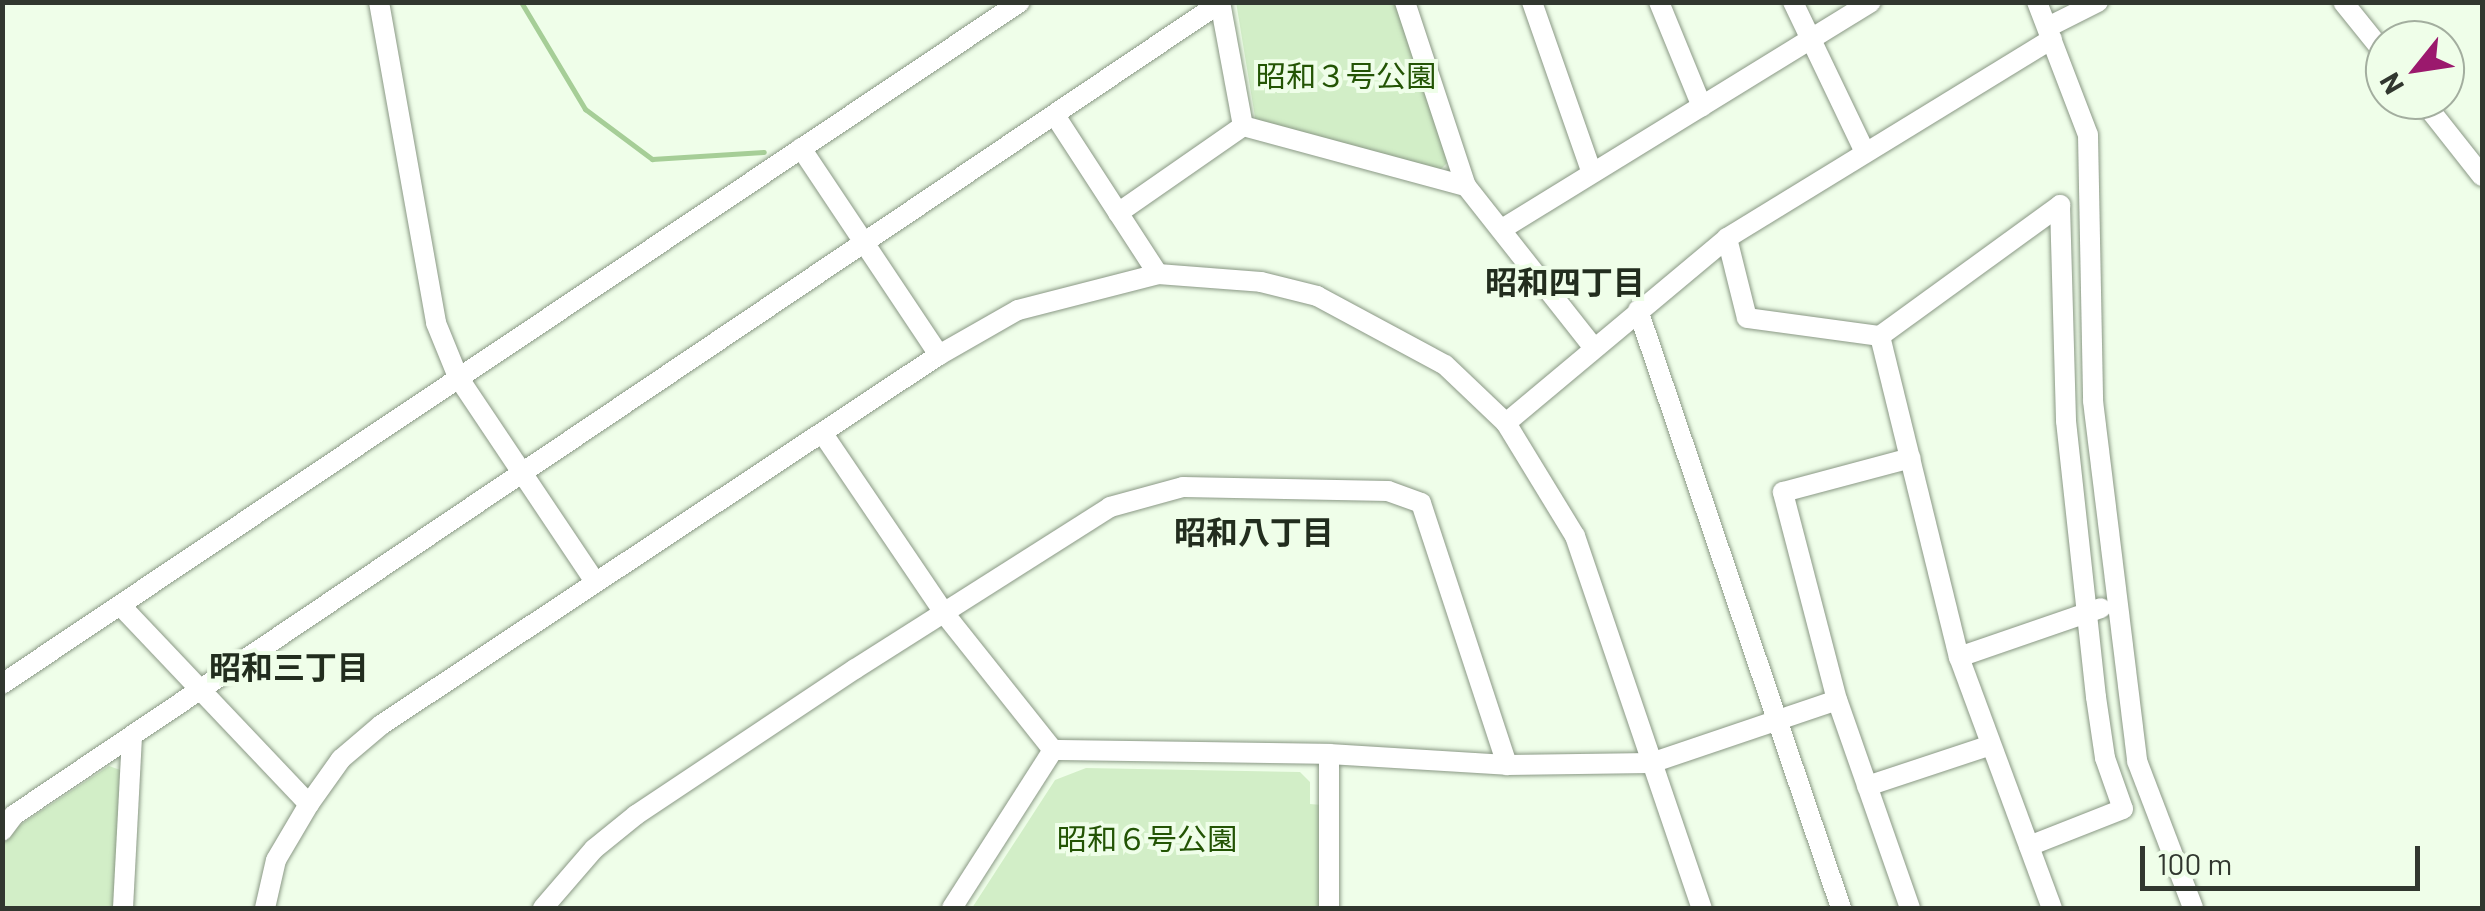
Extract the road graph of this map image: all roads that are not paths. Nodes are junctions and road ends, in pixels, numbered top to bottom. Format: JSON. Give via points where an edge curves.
{"nodes":[{"id":1,"x":378,"y":2,"type":"edge"},
{"id":2,"x":1020,"y":2,"type":"edge"},
{"id":3,"x":1406,"y":2,"type":"edge"},
{"id":4,"x":1532,"y":2,"type":"edge"},
{"id":5,"x":1659,"y":2,"type":"edge"},
{"id":6,"x":1793,"y":2,"type":"edge"},
{"id":7,"x":1871,"y":2,"type":"edge"},
{"id":8,"x":2037,"y":2,"type":"edge"},
{"id":9,"x":2098,"y":2,"type":"edge"},
{"id":10,"x":2343,"y":2,"type":"edge"},
{"id":11,"x":1221,"y":3,"type":"edge"},
{"id":12,"x":2365,"y":29,"type":"edge"},
{"id":13,"x":2050,"y":33,"type":"junction"},
{"id":14,"x":1811,"y":41,"type":"junction"},
{"id":15,"x":1702,"y":107,"type":"junction"},
{"id":16,"x":1056,"y":117,"type":"junction"},
{"id":17,"x":2438,"y":120,"type":"edge"},
{"id":18,"x":1243,"y":126,"type":"junction"},
{"id":19,"x":801,"y":148,"type":"junction"},
{"id":20,"x":1864,"y":150,"type":"junction"},
{"id":21,"x":1592,"y":173,"type":"junction"},
{"id":22,"x":2482,"y":176,"type":"edge"},
{"id":23,"x":1466,"y":186,"type":"junction"},
{"id":24,"x":1118,"y":212,"type":"junction"},
{"id":25,"x":1502,"y":229,"type":"junction"},
{"id":26,"x":1727,"y":238,"type":"junction"},
{"id":27,"x":866,"y":245,"type":"junction"},
{"id":28,"x":1158,"y":274,"type":"junction"},
{"id":29,"x":1638,"y":310,"type":"junction"},
{"id":30,"x":1880,"y":336,"type":"junction"},
{"id":31,"x":1592,"y":346,"type":"junction"},
{"id":32,"x":938,"y":354,"type":"junction"},
{"id":33,"x":458,"y":378,"type":"junction"},
{"id":34,"x":1506,"y":423,"type":"junction"},
{"id":35,"x":823,"y":434,"type":"junction"},
{"id":36,"x":1911,"y":458,"type":"junction"},
{"id":37,"x":523,"y":475,"type":"junction"},
{"id":38,"x":595,"y":582,"type":"junction"},
{"id":39,"x":2118,"y":603,"type":"junction"},
{"id":40,"x":120,"y":606,"type":"junction"},
{"id":41,"x":2090,"y":608,"type":"junction"},
{"id":42,"x":944,"y":613,"type":"junction"},
{"id":43,"x":1958,"y":657,"type":"junction"},
{"id":44,"x":2,"y":684,"type":"edge"},
{"id":45,"x":199,"y":692,"type":"junction"},
{"id":46,"x":1838,"y":700,"type":"junction"},
{"id":47,"x":1776,"y":720,"type":"junction"},
{"id":48,"x":132,"y":737,"type":"junction"},
{"id":49,"x":1988,"y":746,"type":"junction"},
{"id":50,"x":1053,"y":750,"type":"junction"},
{"id":51,"x":1329,"y":754,"type":"junction"},
{"id":52,"x":1651,"y":763,"type":"junction"},
{"id":53,"x":1507,"y":766,"type":"junction"},
{"id":54,"x":1867,"y":786,"type":"junction"},
{"id":55,"x":309,"y":804,"type":"junction"},
{"id":56,"x":2,"y":831,"type":"edge"},
{"id":57,"x":2029,"y":846,"type":"junction"},
{"id":58,"x":123,"y":908,"type":"edge"},
{"id":59,"x":265,"y":908,"type":"edge"},
{"id":60,"x":543,"y":908,"type":"edge"},
{"id":61,"x":952,"y":908,"type":"edge"},
{"id":62,"x":1328,"y":908,"type":"edge"},
{"id":63,"x":1702,"y":908,"type":"edge"},
{"id":64,"x":1841,"y":908,"type":"edge"},
{"id":65,"x":1910,"y":908,"type":"edge"},
{"id":66,"x":2052,"y":908,"type":"edge"},
{"id":67,"x":2194,"y":908,"type":"edge"}],
"edges":[{"from":1,"to":33,"type":"street","via":[[436,322]]},
{"from":2,"to":19,"type":"street"},
{"from":3,"to":23,"type":"street"},
{"from":4,"to":21,"type":"street"},
{"from":5,"to":15,"type":"street"},
{"from":6,"to":14,"type":"street"},
{"from":7,"to":14,"type":"street"},
{"from":8,"to":13,"type":"street"},
{"from":9,"to":13,"type":"street"},
{"from":10,"to":12,"type":"street"},
{"from":11,"to":16,"type":"street"},
{"from":11,"to":18,"type":"street"},
{"from":13,"to":20,"type":"street"},
{"from":13,"to":39,"type":"street","via":[[2088,134],[2093,401]]},
{"from":14,"to":15,"type":"street"},
{"from":14,"to":20,"type":"street"},
{"from":15,"to":21,"type":"street"},
{"from":16,"to":24,"type":"street"},
{"from":16,"to":27,"type":"street"},
{"from":17,"to":22,"type":"street"},
{"from":18,"to":23,"type":"street"},
{"from":18,"to":24,"type":"street"},
{"from":19,"to":27,"type":"street"},
{"from":19,"to":33,"type":"street"},
{"from":20,"to":26,"type":"street"},
{"from":21,"to":25,"type":"street"},
{"from":23,"to":25,"type":"street"},
{"from":24,"to":28,"type":"street"},
{"from":25,"to":31,"type":"street"},
{"from":26,"to":29,"type":"street"},
{"from":26,"to":30,"type":"street","via":[[1747,318]]},
{"from":27,"to":32,"type":"street"},
{"from":27,"to":37,"type":"street"},
{"from":28,"to":32,"type":"street","via":[[1018,310]]},
{"from":28,"to":34,"type":"street","via":[[1261,282],[1318,296],[1444,364]]},
{"from":29,"to":31,"type":"street"},
{"from":29,"to":47,"type":"street"},
{"from":30,"to":36,"type":"street"},
{"from":30,"to":41,"type":"street","via":[[2060,205],[2060,352]]},
{"from":31,"to":34,"type":"street"},
{"from":32,"to":35,"type":"street"},
{"from":33,"to":37,"type":"street"},
{"from":33,"to":40,"type":"street"},
{"from":34,"to":52,"type":"street","via":[[1576,536]]},
{"from":35,"to":38,"type":"street"},
{"from":35,"to":42,"type":"street"},
{"from":36,"to":43,"type":"street"},
{"from":36,"to":46,"type":"street","via":[[1783,492]]},
{"from":37,"to":38,"type":"street"},
{"from":37,"to":45,"type":"street"},
{"from":38,"to":55,"type":"street","via":[[381,725],[341,760]]},
{"from":39,"to":41,"type":"street"},
{"from":39,"to":67,"type":"street","via":[[2137,762]]},
{"from":40,"to":44,"type":"street"},
{"from":40,"to":45,"type":"street"},
{"from":41,"to":43,"type":"street"},
{"from":41,"to":57,"type":"street","via":[[2105,758],[2123,809]]},
{"from":42,"to":50,"type":"street"},
{"from":42,"to":53,"type":"street","via":[[1127,500],[1210,486],[1405,494],[1422,503],[1432,527]]},
{"from":42,"to":60,"type":"street","via":[[636,815],[594,849]]},
{"from":43,"to":49,"type":"street"},
{"from":45,"to":48,"type":"street"},
{"from":45,"to":55,"type":"street"},
{"from":46,"to":47,"type":"street"},
{"from":46,"to":54,"type":"street"},
{"from":47,"to":52,"type":"street"},
{"from":47,"to":64,"type":"street"},
{"from":48,"to":56,"type":"street","via":[[14,815]]},
{"from":48,"to":58,"type":"street"},
{"from":49,"to":54,"type":"street"},
{"from":49,"to":57,"type":"street"},
{"from":50,"to":51,"type":"street"},
{"from":50,"to":61,"type":"street"},
{"from":51,"to":53,"type":"street"},
{"from":51,"to":62,"type":"street"},
{"from":52,"to":53,"type":"street"},
{"from":52,"to":63,"type":"street"},
{"from":54,"to":65,"type":"street"},
{"from":55,"to":59,"type":"street","via":[[276,860]]},
{"from":57,"to":66,"type":"street"}]}
